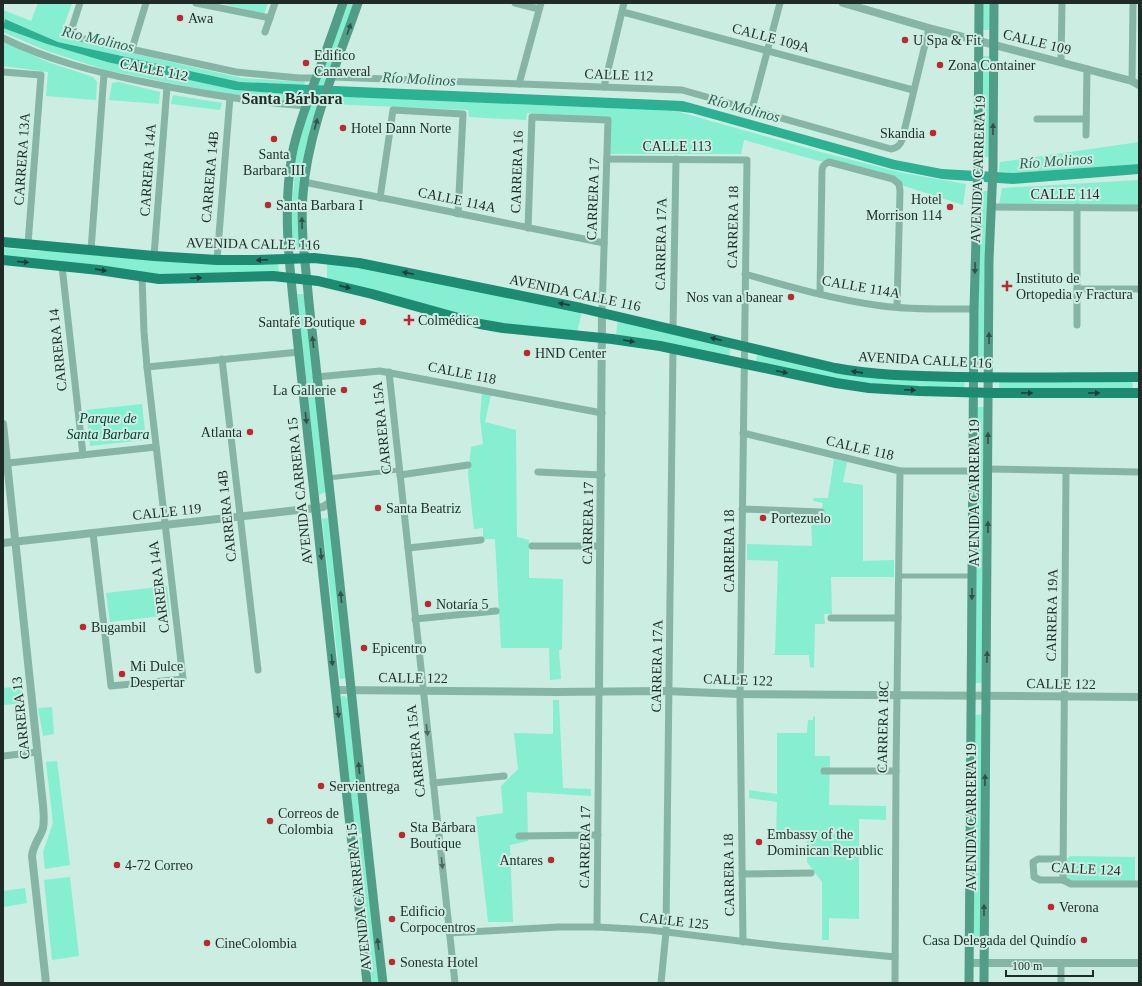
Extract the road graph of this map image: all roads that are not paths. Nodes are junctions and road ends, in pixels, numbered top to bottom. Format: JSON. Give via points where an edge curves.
{"nodes":[{"id":1,"x":80,"y":3,"type":"edge"},
{"id":2,"x":146,"y":3,"type":"edge"},
{"id":3,"x":196,"y":3,"type":"edge"},
{"id":4,"x":276,"y":3,"type":"edge"},
{"id":5,"x":343,"y":3,"type":"edge"},
{"id":6,"x":515,"y":3,"type":"edge"},
{"id":7,"x":624,"y":3,"type":"edge"},
{"id":8,"x":780,"y":3,"type":"edge"},
{"id":9,"x":979,"y":3,"type":"edge"},
{"id":10,"x":994,"y":3,"type":"edge"},
{"id":11,"x":1062,"y":3,"type":"edge"},
{"id":12,"x":1133,"y":3,"type":"edge"},
{"id":13,"x":357,"y":4,"type":"edge"},
{"id":14,"x":848,"y":4,"type":"edge"},
{"id":15,"x":540,"y":6,"type":"edge"},
{"id":16,"x":623,"y":12,"type":"junction"},
{"id":17,"x":270,"y":18,"type":"junction"},
{"id":18,"x":929,"y":28,"type":"junction"},
{"id":19,"x":265,"y":32,"type":"dead end"},
{"id":20,"x":3,"y":38,"type":"edge"},
{"id":21,"x":979,"y":41,"type":"junction"},
{"id":22,"x":994,"y":45,"type":"junction"},
{"id":23,"x":132,"y":49,"type":"junction"},
{"id":24,"x":768,"y":50,"type":"junction"},
{"id":25,"x":1061,"y":62,"type":"junction"},
{"id":26,"x":1087,"y":69,"type":"junction"},
{"id":27,"x":3,"y":72,"type":"edge"},
{"id":28,"x":104,"y":74,"type":"junction"},
{"id":29,"x":315,"y":81,"type":"junction"},
{"id":30,"x":331,"y":81,"type":"junction"},
{"id":31,"x":1137,"y":81,"type":"edge"},
{"id":32,"x":519,"y":84,"type":"junction"},
{"id":33,"x":167,"y":87,"type":"junction"},
{"id":34,"x":604,"y":87,"type":"junction"},
{"id":35,"x":913,"y":90,"type":"junction"},
{"id":36,"x":230,"y":97,"type":"junction"},
{"id":37,"x":307,"y":104,"type":"junction"},
{"id":38,"x":752,"y":109,"type":"junction"},
{"id":39,"x":1037,"y":119,"type":"dead end"},
{"id":40,"x":608,"y":120,"type":"joint"},
{"id":41,"x":1086,"y":120,"type":"junction"},
{"id":42,"x":1086,"y":135,"type":"dead end"},
{"id":43,"x":607,"y":159,"type":"junction"},
{"id":44,"x":676,"y":160,"type":"junction"},
{"id":45,"x":747,"y":160,"type":"joint"},
{"id":46,"x":304,"y":182,"type":"junction"},
{"id":47,"x":380,"y":198,"type":"junction"},
{"id":48,"x":991,"y":207,"type":"junction"},
{"id":49,"x":1077,"y":207,"type":"junction"},
{"id":50,"x":1139,"y":208,"type":"edge"},
{"id":51,"x":458,"y":214,"type":"junction"},
{"id":52,"x":528,"y":228,"type":"junction"},
{"id":53,"x":3,"y":242,"type":"edge"},
{"id":54,"x":604,"y":243,"type":"junction"},
{"id":55,"x":28,"y":244,"type":"junction"},
{"id":56,"x":91,"y":250,"type":"junction"},
{"id":57,"x":154,"y":256,"type":"junction"},
{"id":58,"x":305,"y":258,"type":"junction"},
{"id":59,"x":289,"y":259,"type":"junction"},
{"id":60,"x":3,"y":260,"type":"edge"},
{"id":61,"x":217,"y":260,"type":"junction"},
{"id":62,"x":62,"y":266,"type":"junction"},
{"id":63,"x":745,"y":274,"type":"junction"},
{"id":64,"x":142,"y":277,"type":"junction"},
{"id":65,"x":291,"y":278,"type":"junction"},
{"id":66,"x":307,"y":280,"type":"junction"},
{"id":67,"x":1077,"y":289,"type":"junction"},
{"id":68,"x":1139,"y":289,"type":"edge"},
{"id":69,"x":820,"y":294,"type":"junction"},
{"id":70,"x":897,"y":308,"type":"junction"},
{"id":71,"x":974,"y":309,"type":"junction"},
{"id":72,"x":602,"y":313,"type":"junction"},
{"id":73,"x":1077,"y":325,"type":"dead end"},
{"id":74,"x":673,"y":329,"type":"junction"},
{"id":75,"x":602,"y":338,"type":"junction"},
{"id":76,"x":744,"y":346,"type":"junction"},
{"id":77,"x":673,"y":348,"type":"junction"},
{"id":78,"x":299,"y":352,"type":"junction"},
{"id":79,"x":222,"y":359,"type":"junction"},
{"id":80,"x":744,"y":364,"type":"junction"},
{"id":81,"x":147,"y":367,"type":"junction"},
{"id":82,"x":389,"y":372,"type":"junction"},
{"id":83,"x":316,"y":377,"type":"junction"},
{"id":84,"x":974,"y":377,"type":"junction"},
{"id":85,"x":989,"y":377,"type":"junction"},
{"id":86,"x":1139,"y":377,"type":"edge"},
{"id":87,"x":974,"y":392,"type":"junction"},
{"id":88,"x":988,"y":393,"type":"junction"},
{"id":89,"x":1139,"y":393,"type":"edge"},
{"id":90,"x":602,"y":413,"type":"junction"},
{"id":91,"x":3,"y":424,"type":"edge"},
{"id":92,"x":743,"y":433,"type":"junction"},
{"id":93,"x":156,"y":447,"type":"junction"},
{"id":94,"x":83,"y":455,"type":"junction"},
{"id":95,"x":8,"y":463,"type":"junction"},
{"id":96,"x":468,"y":465,"type":"dead end"},
{"id":97,"x":988,"y":469,"type":"junction"},
{"id":98,"x":900,"y":471,"type":"junction"},
{"id":99,"x":974,"y":471,"type":"junction"},
{"id":100,"x":1066,"y":471,"type":"junction"},
{"id":101,"x":538,"y":472,"type":"dead end"},
{"id":102,"x":1139,"y":472,"type":"edge"},
{"id":103,"x":400,"y":473,"type":"junction"},
{"id":104,"x":602,"y":475,"type":"junction"},
{"id":105,"x":328,"y":478,"type":"junction"},
{"id":106,"x":331,"y":502,"type":"junction"},
{"id":107,"x":316,"y":508,"type":"junction"},
{"id":108,"x":742,"y":508,"type":"junction"},
{"id":109,"x":821,"y":512,"type":"dead end"},
{"id":110,"x":240,"y":517,"type":"junction"},
{"id":111,"x":165,"y":525,"type":"junction"},
{"id":112,"x":93,"y":533,"type":"junction"},
{"id":113,"x":481,"y":540,"type":"dead end"},
{"id":114,"x":15,"y":541,"type":"junction"},
{"id":115,"x":3,"y":543,"type":"edge"},
{"id":116,"x":532,"y":546,"type":"dead end"},
{"id":117,"x":600,"y":546,"type":"junction"},
{"id":118,"x":408,"y":548,"type":"junction"},
{"id":119,"x":898,"y":576,"type":"junction"},
{"id":120,"x":967,"y":576,"type":"dead end"},
{"id":121,"x":496,"y":611,"type":"dead end"},
{"id":122,"x":831,"y":618,"type":"dead end"},
{"id":123,"x":898,"y":618,"type":"junction"},
{"id":124,"x":415,"y":619,"type":"junction"},
{"id":125,"x":258,"y":670,"type":"dead end"},
{"id":126,"x":336,"y":690,"type":"junction"},
{"id":127,"x":351,"y":690,"type":"junction"},
{"id":128,"x":599,"y":690,"type":"junction"},
{"id":129,"x":423,"y":691,"type":"junction"},
{"id":130,"x":669,"y":691,"type":"junction"},
{"id":131,"x":740,"y":694,"type":"junction"},
{"id":132,"x":897,"y":695,"type":"junction"},
{"id":133,"x":971,"y":696,"type":"junction"},
{"id":134,"x":986,"y":696,"type":"junction"},
{"id":135,"x":1064,"y":697,"type":"junction"},
{"id":136,"x":1139,"y":697,"type":"edge"},
{"id":137,"x":37,"y":752,"type":"junction"},
{"id":138,"x":3,"y":756,"type":"edge"},
{"id":139,"x":824,"y":771,"type":"dead end"},
{"id":140,"x":896,"y":771,"type":"junction"},
{"id":141,"x":504,"y":776,"type":"dead end"},
{"id":142,"x":433,"y":783,"type":"junction"},
{"id":143,"x":598,"y":835,"type":"junction"},
{"id":144,"x":519,"y":836,"type":"dead end"},
{"id":145,"x":1063,"y":859,"type":"junction"},
{"id":146,"x":811,"y":873,"type":"dead end"},
{"id":147,"x":742,"y":874,"type":"junction"},
{"id":148,"x":1062,"y":880,"type":"junction"},
{"id":149,"x":1139,"y":884,"type":"edge"},
{"id":150,"x":597,"y":927,"type":"junction"},
{"id":151,"x":666,"y":932,"type":"junction"},
{"id":152,"x":449,"y":933,"type":"junction"},
{"id":153,"x":743,"y":942,"type":"junction"},
{"id":154,"x":896,"y":957,"type":"junction"},
{"id":155,"x":969,"y":963,"type":"junction"},
{"id":156,"x":984,"y":963,"type":"junction"},
{"id":157,"x":1061,"y":963,"type":"junction"},
{"id":158,"x":1139,"y":963,"type":"edge"},
{"id":159,"x":46,"y":983,"type":"edge"},
{"id":160,"x":367,"y":983,"type":"edge"},
{"id":161,"x":383,"y":983,"type":"edge"},
{"id":162,"x":455,"y":983,"type":"edge"},
{"id":163,"x":661,"y":983,"type":"edge"},
{"id":164,"x":895,"y":983,"type":"edge"},
{"id":165,"x":969,"y":983,"type":"edge"},
{"id":166,"x":984,"y":983,"type":"edge"},
{"id":167,"x":1060,"y":983,"type":"edge"}],
"edges":[{"from":1,"to":23,"type":"street","name":"CALLE 112","via":[[72,35]]},
{"from":2,"to":23,"type":"street"},
{"from":3,"to":17,"type":"street"},
{"from":4,"to":17,"type":"street"},
{"from":5,"to":29,"type":"main road","name":"AVENIDA CARRERA 15"},
{"from":6,"to":15,"type":"street"},
{"from":7,"to":16,"type":"street"},
{"from":8,"to":24,"type":"street"},
{"from":9,"to":21,"type":"main road","name":"AVENIDA CARRERA 19"},
{"from":10,"to":22,"type":"main road","name":"AVENIDA CARRERA 19"},
{"from":11,"to":25,"type":"street"},
{"from":12,"to":31,"type":"street"},
{"from":30,"to":13,"type":"main road","name":"AVENIDA CARRERA 15","one_way":true},
{"from":14,"to":18,"type":"street","name":"CALLE 109"},
{"from":15,"to":32,"type":"street"},
{"from":16,"to":24,"type":"street","name":"CALLE 109A"},
{"from":16,"to":34,"type":"street"},
{"from":17,"to":19,"type":"street"},
{"from":18,"to":21,"type":"street","name":"CALLE 109"},
{"from":18,"to":35,"type":"street"},
{"from":20,"to":28,"type":"street","name":"CALLE 112","via":[[43,56]]},
{"from":21,"to":22,"type":"street","name":"CALLE 109"},
{"from":21,"to":71,"type":"main road","name":"AVENIDA CARRERA 19","one_way":true},
{"from":22,"to":25,"type":"street","name":"CALLE 109"},
{"from":48,"to":22,"type":"main road","name":"AVENIDA CARRERA 19","one_way":true},
{"from":23,"to":29,"type":"street","name":"CALLE 112","via":[[236,72]]},
{"from":24,"to":35,"type":"street","name":"CALLE 109A"},
{"from":24,"to":38,"type":"street"},
{"from":25,"to":26,"type":"street","name":"CALLE 109"},
{"from":26,"to":31,"type":"street","name":"CALLE 109"},
{"from":26,"to":41,"type":"street"},
{"from":27,"to":55,"type":"street","name":"CARRERA 13A","via":[[41,75]]},
{"from":28,"to":33,"type":"street","name":"CALLE 112"},
{"from":28,"to":56,"type":"street"},
{"from":29,"to":37,"type":"main road","name":"AVENIDA CARRERA 15"},
{"from":30,"to":32,"type":"street","name":"CALLE 112"},
{"from":46,"to":30,"type":"main road","name":"AVENIDA CARRERA 15","one_way":true,"via":[[309,152]]},
{"from":32,"to":34,"type":"street","name":"CALLE 112"},
{"from":33,"to":36,"type":"street","name":"CALLE 112"},
{"from":33,"to":57,"type":"street","name":"CARRERA 14A"},
{"from":34,"to":38,"type":"street","name":"CALLE 112","via":[[682,90]]},
{"from":35,"to":38,"type":"street","name":"CALLE 112","via":[[902,140],[896,149],[882,148]]},
{"from":36,"to":37,"type":"street","name":"CALLE 112"},
{"from":36,"to":61,"type":"street","name":"CARRERA 14B"},
{"from":37,"to":59,"type":"main road","name":"AVENIDA CARRERA 15","via":[[290,165],[287,208]]},
{"from":39,"to":41,"type":"street"},
{"from":40,"to":43,"type":"street","name":"CARRERA 17"},
{"from":40,"to":52,"type":"street","name":"CARRERA 16","via":[[532,117]]},
{"from":41,"to":42,"type":"street"},
{"from":43,"to":44,"type":"street","name":"CALLE 113"},
{"from":43,"to":54,"type":"street","name":"CARRERA 17"},
{"from":44,"to":45,"type":"street","name":"CALLE 113"},
{"from":44,"to":74,"type":"street","name":"CARRERA 17A"},
{"from":45,"to":63,"type":"street","name":"CARRERA 18"},
{"from":46,"to":47,"type":"street","name":"CALLE 114A"},
{"from":58,"to":46,"type":"main road","name":"AVENIDA CARRERA 15","one_way":true,"via":[[302,218]]},
{"from":47,"to":51,"type":"street","name":"CALLE 114A"},
{"from":47,"to":51,"type":"street","via":[[393,110],[463,114]]},
{"from":48,"to":49,"type":"street","name":"CALLE 114"},
{"from":85,"to":48,"type":"main road","name":"AVENIDA CARRERA 19","one_way":true},
{"from":49,"to":50,"type":"street","name":"CALLE 114"},
{"from":49,"to":67,"type":"street"},
{"from":51,"to":52,"type":"street","name":"CALLE 114A"},
{"from":52,"to":54,"type":"street","name":"CALLE 114A"},
{"from":53,"to":55,"type":"main road","name":"AVENIDA CALLE 116"},
{"from":54,"to":72,"type":"street","name":"CARRERA 17"},
{"from":55,"to":56,"type":"main road","name":"AVENIDA CALLE 116"},
{"from":56,"to":57,"type":"main road","name":"AVENIDA CALLE 116"},
{"from":57,"to":61,"type":"main road","name":"AVENIDA CALLE 116"},
{"from":58,"to":59,"type":"main road","name":"AVENIDA CALLE 116"},
{"from":58,"to":66,"type":"main road","name":"AVENIDA CARRERA 15"},
{"from":72,"to":58,"type":"main road","name":"AVENIDA CALLE 116","one_way":true,"via":[[373,266]]},
{"from":59,"to":61,"type":"main road","name":"AVENIDA CALLE 116","one_way":true},
{"from":59,"to":65,"type":"main road","name":"AVENIDA CARRERA 15"},
{"from":60,"to":62,"type":"main road","name":"AVENIDA CALLE 116","one_way":true},
{"from":62,"to":64,"type":"main road","name":"AVENIDA CALLE 116","one_way":true},
{"from":62,"to":94,"type":"street","name":"CARRERA 14"},
{"from":63,"to":69,"type":"street","name":"CALLE 114A"},
{"from":63,"to":76,"type":"street","name":"CARRERA 18"},
{"from":64,"to":65,"type":"main road","name":"AVENIDA CALLE 116","one_way":true},
{"from":64,"to":81,"type":"street","name":"CARRERA 14A"},
{"from":65,"to":66,"type":"main road","name":"AVENIDA CALLE 116"},
{"from":65,"to":78,"type":"main road","name":"AVENIDA CARRERA 15"},
{"from":66,"to":75,"type":"main road","name":"AVENIDA CALLE 116","one_way":true,"via":[[372,294],[480,324]]},
{"from":83,"to":66,"type":"main road","name":"AVENIDA CARRERA 15","one_way":true},
{"from":67,"to":68,"type":"street"},
{"from":67,"to":73,"type":"street"},
{"from":69,"to":70,"type":"street","name":"CALLE 114A"},
{"from":69,"to":70,"type":"street","via":[[822,167],[829,162],[893,179],[898,184],[900,191]]},
{"from":70,"to":71,"type":"street","name":"CALLE 114A"},
{"from":71,"to":84,"type":"main road","name":"AVENIDA CARRERA 19"},
{"from":72,"to":74,"type":"main road","name":"AVENIDA CALLE 116"},
{"from":72,"to":75,"type":"street","name":"CARRERA 17"},
{"from":76,"to":74,"type":"main road","name":"AVENIDA CALLE 116","one_way":true},
{"from":75,"to":77,"type":"main road","name":"AVENIDA CALLE 116","one_way":true},
{"from":75,"to":90,"type":"street","name":"CARRERA 17"},
{"from":76,"to":80,"type":"street","name":"CARRERA 18"},
{"from":84,"to":76,"type":"main road","name":"AVENIDA CALLE 116","one_way":true,"via":[[865,373]]},
{"from":77,"to":80,"type":"main road","name":"AVENIDA CALLE 116"},
{"from":77,"to":130,"type":"street","name":"CARRERA 17A"},
{"from":78,"to":79,"type":"street"},
{"from":78,"to":107,"type":"main road","name":"AVENIDA CARRERA 15","one_way":true},
{"from":79,"to":81,"type":"street"},
{"from":79,"to":110,"type":"street","name":"CARRERA 14B"},
{"from":80,"to":87,"type":"main road","name":"AVENIDA CALLE 116","one_way":true,"via":[[861,388]]},
{"from":80,"to":92,"type":"street","name":"CARRERA 18"},
{"from":81,"to":93,"type":"street","name":"CARRERA 14A"},
{"from":82,"to":83,"type":"street","name":"CALLE 118","via":[[374,370]]},
{"from":82,"to":90,"type":"street","name":"CALLE 118"},
{"from":82,"to":103,"type":"street","name":"CARRERA 15A"},
{"from":83,"to":105,"type":"main road","name":"AVENIDA CARRERA 15"},
{"from":84,"to":85,"type":"main road","name":"AVENIDA CALLE 116"},
{"from":84,"to":87,"type":"main road","name":"AVENIDA CARRERA 19"},
{"from":85,"to":86,"type":"main road","name":"AVENIDA CALLE 116"},
{"from":85,"to":88,"type":"main road","name":"AVENIDA CARRERA 19"},
{"from":87,"to":88,"type":"main road","name":"AVENIDA CALLE 116"},
{"from":87,"to":99,"type":"main road","name":"AVENIDA CARRERA 19"},
{"from":88,"to":89,"type":"main road","name":"AVENIDA CALLE 116","one_way":true},
{"from":97,"to":88,"type":"main road","name":"AVENIDA CARRERA 19","one_way":true},
{"from":90,"to":104,"type":"street","name":"CARRERA 17"},
{"from":91,"to":95,"type":"street","name":"CARRERA 13"},
{"from":92,"to":98,"type":"street","name":"CALLE 118"},
{"from":92,"to":108,"type":"street","name":"CARRERA 18"},
{"from":93,"to":94,"type":"street"},
{"from":93,"to":111,"type":"street","name":"CARRERA 14A"},
{"from":94,"to":95,"type":"street"},
{"from":95,"to":114,"type":"street","name":"CARRERA 13"},
{"from":96,"to":103,"type":"street"},
{"from":97,"to":100,"type":"street"},
{"from":134,"to":97,"type":"main road","name":"AVENIDA CARRERA 19","one_way":true},
{"from":98,"to":99,"type":"street","name":"CALLE 118"},
{"from":98,"to":119,"type":"street","name":"CARRERA 18C"},
{"from":99,"to":133,"type":"main road","name":"AVENIDA CARRERA 19","one_way":true},
{"from":100,"to":102,"type":"street"},
{"from":100,"to":135,"type":"street","name":"CARRERA 19A"},
{"from":101,"to":104,"type":"street"},
{"from":103,"to":105,"type":"street"},
{"from":103,"to":118,"type":"street","name":"CARRERA 15A"},
{"from":104,"to":117,"type":"street","name":"CARRERA 17"},
{"from":105,"to":106,"type":"main road","name":"AVENIDA CARRERA 15"},
{"from":106,"to":107,"type":"street","name":"CALLE 119"},
{"from":127,"to":106,"type":"main road","name":"AVENIDA CARRERA 15","one_way":true},
{"from":107,"to":110,"type":"street","name":"CALLE 119"},
{"from":107,"to":126,"type":"main road","name":"AVENIDA CARRERA 15","one_way":true},
{"from":108,"to":109,"type":"street"},
{"from":108,"to":131,"type":"street","name":"CARRERA 18"},
{"from":110,"to":111,"type":"street","name":"CALLE 119"},
{"from":110,"to":125,"type":"street","name":"CARRERA 14B"},
{"from":111,"to":112,"type":"street","name":"CALLE 119"},
{"from":111,"to":112,"type":"street","name":"CARRERA 14A","via":[[183,679],[111,686]]},
{"from":112,"to":114,"type":"street","name":"CALLE 119"},
{"from":113,"to":118,"type":"street"},
{"from":114,"to":115,"type":"street","name":"CALLE 119"},
{"from":114,"to":137,"type":"street","name":"CARRERA 13"},
{"from":116,"to":117,"type":"street"},
{"from":117,"to":128,"type":"street","name":"CARRERA 17"},
{"from":118,"to":124,"type":"street","name":"CARRERA 15A"},
{"from":119,"to":120,"type":"street"},
{"from":119,"to":123,"type":"street","name":"CARRERA 18C"},
{"from":121,"to":124,"type":"street"},
{"from":122,"to":123,"type":"street"},
{"from":123,"to":132,"type":"street","name":"CARRERA 18C"},
{"from":124,"to":129,"type":"street","name":"CARRERA 15A"},
{"from":126,"to":127,"type":"street","name":"CALLE 122"},
{"from":126,"to":160,"type":"main road","name":"AVENIDA CARRERA 15","one_way":true},
{"from":127,"to":129,"type":"street","name":"CALLE 122"},
{"from":161,"to":127,"type":"main road","name":"AVENIDA CARRERA 15","one_way":true},
{"from":128,"to":129,"type":"street","name":"CALLE 122"},
{"from":128,"to":130,"type":"street","name":"CALLE 122"},
{"from":128,"to":143,"type":"street","name":"CARRERA 17"},
{"from":129,"to":142,"type":"street","name":"CARRERA 15A","one_way":true},
{"from":130,"to":131,"type":"street","name":"CALLE 122"},
{"from":130,"to":151,"type":"street","name":"CARRERA 17A"},
{"from":131,"to":132,"type":"street","name":"CALLE 122"},
{"from":131,"to":147,"type":"street","name":"CARRERA 18"},
{"from":132,"to":133,"type":"street","name":"CALLE 122"},
{"from":132,"to":140,"type":"street","name":"CARRERA 18C"},
{"from":133,"to":134,"type":"street","name":"CALLE 122"},
{"from":133,"to":155,"type":"main road","name":"AVENIDA CARRERA 19"},
{"from":134,"to":135,"type":"street","name":"CALLE 122"},
{"from":156,"to":134,"type":"main road","name":"AVENIDA CARRERA 19","one_way":true},
{"from":135,"to":136,"type":"street","name":"CALLE 122"},
{"from":135,"to":145,"type":"street","name":"CARRERA 19A"},
{"from":137,"to":138,"type":"street"},
{"from":137,"to":159,"type":"street","name":"CARRERA 13","via":[[44,824],[32,856]]},
{"from":139,"to":140,"type":"street"},
{"from":140,"to":154,"type":"street","name":"CARRERA 18C"},
{"from":141,"to":142,"type":"street"},
{"from":142,"to":152,"type":"street","name":"CARRERA 15A","one_way":true},
{"from":143,"to":144,"type":"street"},
{"from":143,"to":150,"type":"street","name":"CARRERA 17"},
{"from":145,"to":148,"type":"street","name":"CARRERA 19A"},
{"from":145,"to":148,"type":"street","name":"CALLE 124","via":[[1038,859],[1033,862],[1034,877],[1040,880]]},
{"from":146,"to":147,"type":"street"},
{"from":147,"to":153,"type":"street","name":"CARRERA 18"},
{"from":148,"to":149,"type":"street","name":"CALLE 124","via":[[1071,884]]},
{"from":150,"to":151,"type":"street","name":"CALLE 125"},
{"from":150,"to":152,"type":"street","name":"CALLE 125"},
{"from":151,"to":153,"type":"street","name":"CALLE 125"},
{"from":151,"to":163,"type":"street","name":"CARRERA 17A"},
{"from":152,"to":162,"type":"street","name":"CARRERA 15A"},
{"from":153,"to":154,"type":"street","name":"CALLE 125"},
{"from":154,"to":164,"type":"street","name":"CARRERA 18C"},
{"from":155,"to":156,"type":"street"},
{"from":155,"to":165,"type":"main road","name":"AVENIDA CARRERA 19"},
{"from":156,"to":157,"type":"street"},
{"from":156,"to":166,"type":"main road","name":"AVENIDA CARRERA 19"},
{"from":157,"to":158,"type":"street"},
{"from":157,"to":167,"type":"street"}]}
